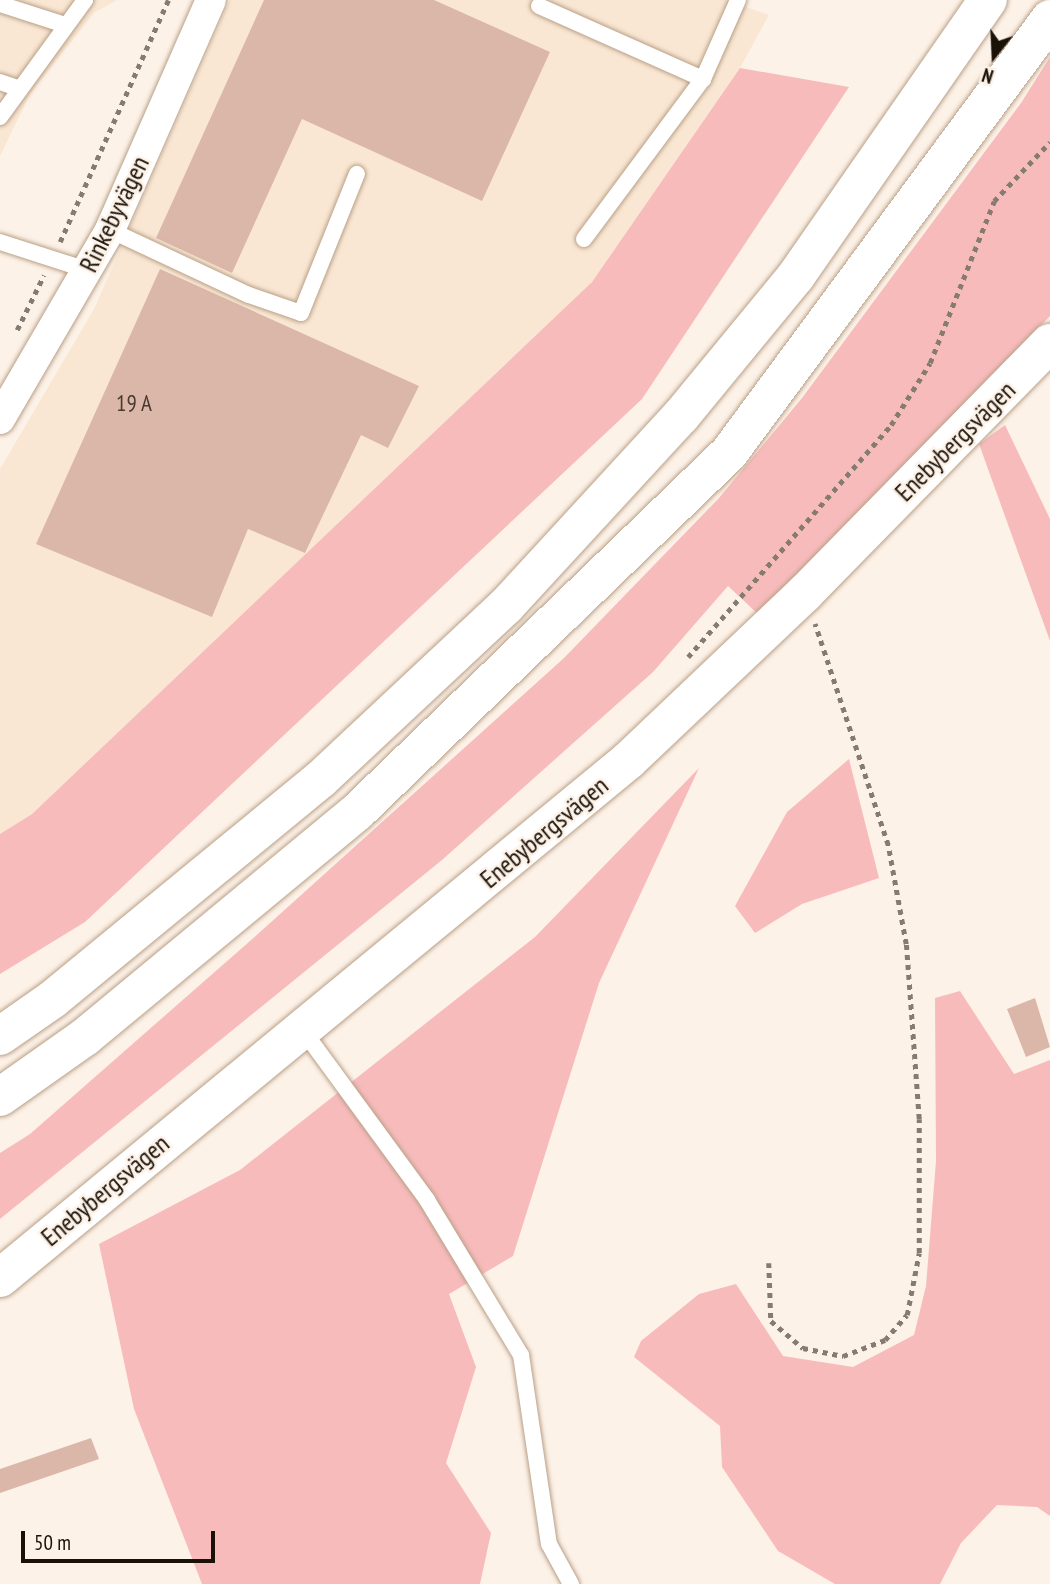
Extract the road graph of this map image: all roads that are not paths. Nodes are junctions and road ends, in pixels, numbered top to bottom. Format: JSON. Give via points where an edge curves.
{"nodes":[{"id":1,"x":85,"y":0,"type":"edge"},
{"id":2,"x":738,"y":0,"type":"edge"},
{"id":3,"x":988,"y":0,"type":"edge"},
{"id":4,"x":208,"y":1,"type":"edge"},
{"id":5,"x":0,"y":4,"type":"edge"},
{"id":6,"x":539,"y":6,"type":"dead end"},
{"id":7,"x":1050,"y":19,"type":"edge"},
{"id":8,"x":65,"y":25,"type":"junction"},
{"id":9,"x":703,"y":79,"type":"junction"},
{"id":10,"x":0,"y":82,"type":"edge"},
{"id":11,"x":20,"y":89,"type":"junction"},
{"id":12,"x":0,"y":117,"type":"edge"},
{"id":13,"x":358,"y":174,"type":"dead end"},
{"id":14,"x":110,"y":230,"type":"junction"},
{"id":15,"x":584,"y":239,"type":"dead end"},
{"id":16,"x":0,"y":242,"type":"edge"},
{"id":17,"x":87,"y":270,"type":"junction"},
{"id":18,"x":1050,"y":343,"type":"edge"},
{"id":19,"x":0,"y":419,"type":"edge"},
{"id":20,"x":300,"y":1027,"type":"junction"},
{"id":21,"x":0,"y":1036,"type":"edge"},
{"id":22,"x":0,"y":1097,"type":"edge"},
{"id":23,"x":0,"y":1278,"type":"edge"},
{"id":24,"x":571,"y":1584,"type":"edge"}],
"edges":[{"from":1,"to":8,"type":"lane"},
{"from":2,"to":9,"type":"lane"},
{"from":3,"to":21,"type":"main road","via":[[796,276],[681,416],[506,606],[321,779],[53,999]]},
{"from":4,"to":14,"type":"street","name":"Rinkebyvägen"},
{"from":5,"to":8,"type":"lane"},
{"from":6,"to":9,"type":"lane"},
{"from":7,"to":22,"type":"main road","via":[[729,453],[357,812],[85,1038]]},
{"from":8,"to":11,"type":"lane"},
{"from":9,"to":15,"type":"lane"},
{"from":10,"to":11,"type":"lane"},
{"from":11,"to":12,"type":"lane"},
{"from":13,"to":14,"type":"lane","via":[[302,313],[249,295]]},
{"from":14,"to":17,"type":"street","name":"Rinkebyvägen"},
{"from":16,"to":17,"type":"lane"},
{"from":17,"to":19,"type":"street","name":"Rinkebyvägen"},
{"from":18,"to":20,"type":"main road","name":"Enebybergsvägen","via":[[805,593],[629,761]]},
{"from":20,"to":23,"type":"main road","name":"Enebybergsvägen"},
{"from":20,"to":24,"type":"lane","via":[[427,1200],[521,1355],[549,1544]]}]}
